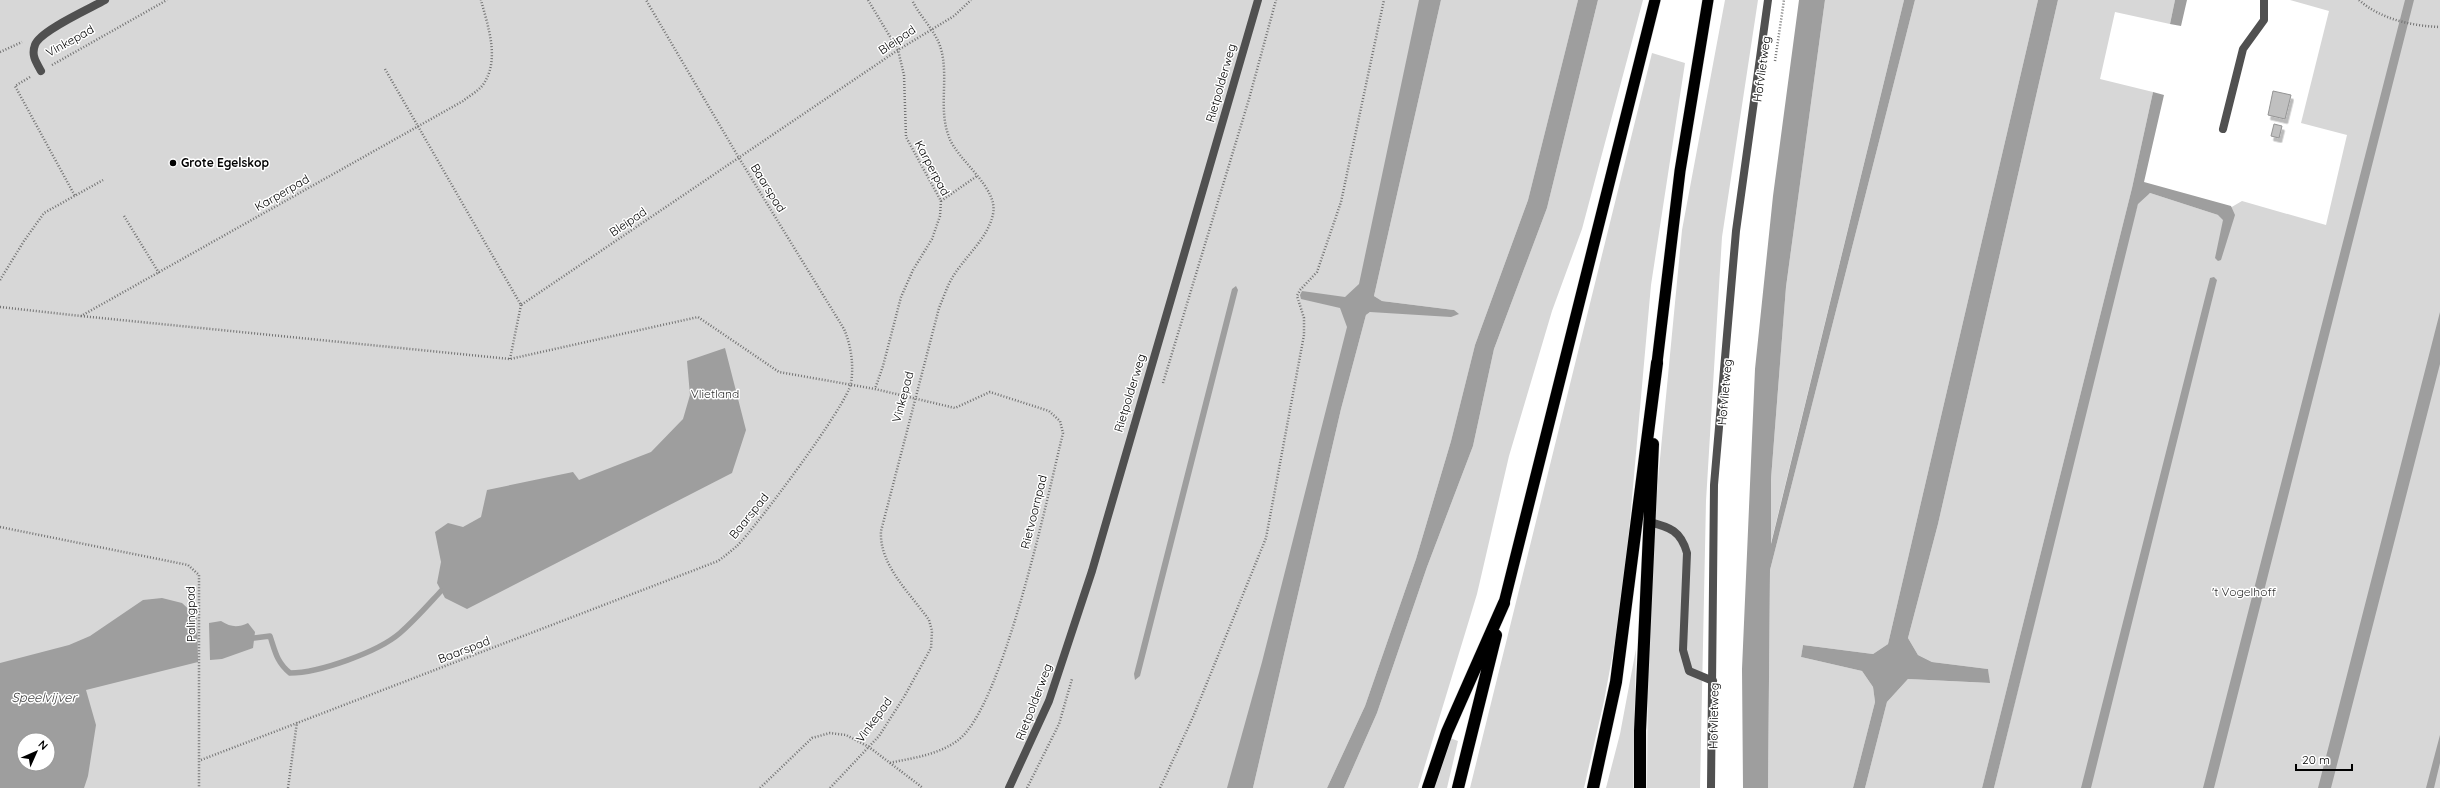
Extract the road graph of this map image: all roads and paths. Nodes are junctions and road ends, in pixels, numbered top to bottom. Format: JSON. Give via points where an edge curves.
{"nodes":[{"id":1,"x":105,"y":0,"type":"edge"},
{"id":2,"x":167,"y":0,"type":"edge"},
{"id":3,"x":481,"y":0,"type":"edge"},
{"id":4,"x":646,"y":0,"type":"edge"},
{"id":5,"x":868,"y":0,"type":"edge"},
{"id":6,"x":912,"y":0,"type":"edge"},
{"id":7,"x":971,"y":0,"type":"edge"},
{"id":8,"x":1258,"y":0,"type":"edge"},
{"id":9,"x":1384,"y":0,"type":"edge"},
{"id":10,"x":1655,"y":0,"type":"edge"},
{"id":11,"x":1708,"y":0,"type":"edge"},
{"id":12,"x":1768,"y":0,"type":"edge"},
{"id":13,"x":1784,"y":0,"type":"edge"},
{"id":14,"x":2264,"y":0,"type":"edge"},
{"id":15,"x":2359,"y":0,"type":"edge"},
{"id":16,"x":2440,"y":27,"type":"edge"},
{"id":17,"x":931,"y":29,"type":"junction"},
{"id":18,"x":35,"y":43,"type":"junction"},
{"id":19,"x":898,"y":50,"type":"junction"},
{"id":20,"x":0,"y":52,"type":"edge"},
{"id":21,"x":1775,"y":62,"type":"dead end"},
{"id":22,"x":385,"y":69,"type":"dead end"},
{"id":23,"x":41,"y":71,"type":"junction"},
{"id":24,"x":419,"y":126,"type":"junction"},
{"id":25,"x":2223,"y":129,"type":"dead end"},
{"id":26,"x":739,"y":158,"type":"junction"},
{"id":27,"x":977,"y":176,"type":"junction"},
{"id":28,"x":103,"y":180,"type":"dead end"},
{"id":29,"x":76,"y":196,"type":"junction"},
{"id":30,"x":941,"y":201,"type":"junction"},
{"id":31,"x":124,"y":216,"type":"dead end"},
{"id":32,"x":159,"y":273,"type":"junction"},
{"id":33,"x":0,"y":280,"type":"edge"},
{"id":34,"x":521,"y":305,"type":"junction"},
{"id":35,"x":0,"y":307,"type":"edge"},
{"id":36,"x":81,"y":316,"type":"junction"},
{"id":37,"x":510,"y":359,"type":"junction"},
{"id":38,"x":1657,"y":363,"type":"junction"},
{"id":39,"x":851,"y":384,"type":"junction"},
{"id":40,"x":875,"y":389,"type":"junction"},
{"id":41,"x":914,"y":400,"type":"junction"},
{"id":42,"x":1649,"y":522,"type":"junction"},
{"id":43,"x":0,"y":527,"type":"edge"},
{"id":44,"x":1504,"y":603,"type":"junction"},
{"id":45,"x":1713,"y":681,"type":"junction"},
{"id":46,"x":297,"y":722,"type":"junction"},
{"id":47,"x":870,"y":748,"type":"junction"},
{"id":48,"x":201,"y":760,"type":"junction"},
{"id":49,"x":889,"y":762,"type":"junction"},
{"id":50,"x":199,"y":788,"type":"edge"},
{"id":51,"x":288,"y":788,"type":"edge"},
{"id":52,"x":760,"y":788,"type":"edge"},
{"id":53,"x":830,"y":788,"type":"edge"},
{"id":54,"x":923,"y":788,"type":"edge"},
{"id":55,"x":1009,"y":788,"type":"edge"},
{"id":56,"x":1160,"y":788,"type":"edge"},
{"id":57,"x":1428,"y":788,"type":"edge"},
{"id":58,"x":1458,"y":788,"type":"edge"},
{"id":59,"x":1593,"y":788,"type":"edge"},
{"id":60,"x":1640,"y":788,"type":"edge"},
{"id":61,"x":1711,"y":788,"type":"edge"}],
"edges":[{"from":1,"to":18,"type":"street","name":"Vinkepad","via":[[46,33]]},
{"from":2,"to":23,"type":"path","name":"Vinkepad"},
{"from":3,"to":24,"type":"path","name":"Karperpad","via":[[490,35],[492,68],[482,86],[463,101]]},
{"from":4,"to":26,"type":"path","name":"Baarspad"},
{"from":5,"to":19,"type":"path","name":"Karperpad"},
{"from":6,"to":17,"type":"path","name":"Vinkepad"},
{"from":7,"to":17,"type":"path","name":"Bleipad","via":[[954,16]]},
{"from":8,"to":55,"type":"street","name":"Rietpolderweg","via":[[1092,571],[1049,701]]},
{"from":9,"to":56,"type":"path","via":[[1341,202],[1317,272],[1297,296],[1304,318],[1304,335],[1266,538],[1193,717]]},
{"from":10,"to":44,"type":"highway"},
{"from":11,"to":38,"type":"highway","via":[[1680,171]]},
{"from":12,"to":45,"type":"street","name":"Hofvlietweg","via":[[1736,231],[1714,485]]},
{"from":13,"to":21,"type":"path","name":"Hofvlietweg"},
{"from":14,"to":25,"type":"street","via":[[2264,20],[2243,49]]},
{"from":15,"to":16,"type":"path","via":[[2372,12]]},
{"from":17,"to":19,"type":"path","name":"Bleipad"},
{"from":17,"to":27,"type":"path","name":"Vinkepad","via":[[941,48],[945,69],[944,118],[949,137]]},
{"from":18,"to":20,"type":"path","via":[[22,42]]},
{"from":18,"to":23,"type":"street","name":"Vinkepad","via":[[33,56]]},
{"from":19,"to":26,"type":"path","name":"Bleipad"},
{"from":19,"to":30,"type":"path","name":"Karperpad","via":[[904,75],[906,137]]},
{"from":22,"to":24,"type":"path"},
{"from":23,"to":29,"type":"path","via":[[15,86]]},
{"from":24,"to":32,"type":"path","name":"Karperpad"},
{"from":24,"to":34,"type":"path"},
{"from":26,"to":34,"type":"path","name":"Bleipad"},
{"from":26,"to":39,"type":"path","name":"Baarspad","via":[[844,329],[850,344]]},
{"from":27,"to":30,"type":"path"},
{"from":27,"to":41,"type":"path","name":"Vinkepad","via":[[993,200],[994,213],[988,229],[951,280],[939,308]]},
{"from":28,"to":29,"type":"path"},
{"from":29,"to":33,"type":"path","via":[[44,213]]},
{"from":30,"to":40,"type":"path","name":"Karperpad","via":[[940,216],[932,239],[901,297]]},
{"from":31,"to":32,"type":"path"},
{"from":32,"to":36,"type":"path","name":"Karperpad"},
{"from":34,"to":37,"type":"path"},
{"from":35,"to":36,"type":"path"},
{"from":36,"to":37,"type":"path","name":"Rietvoornpad"},
{"from":37,"to":39,"type":"path","name":"Rietvoornpad","via":[[698,317],[779,372]]},
{"from":38,"to":42,"type":"highway"},
{"from":38,"to":59,"type":"highway","via":[[1617,675]]},
{"from":39,"to":40,"type":"path","name":"Rietvoornpad"},
{"from":39,"to":46,"type":"path","name":"Baarspad","via":[[835,413],[765,513],[738,545],[718,561]]},
{"from":40,"to":41,"type":"path","name":"Rietvoornpad"},
{"from":41,"to":47,"type":"path","name":"Vinkepad","via":[[881,531],[880,545],[885,558],[929,620],[932,632],[931,648],[904,698]]},
{"from":41,"to":49,"type":"path","name":"Rietvoornpad","via":[[955,408],[990,392],[1049,411],[1060,421],[1063,433],[1015,618],[1003,656],[976,721],[958,740],[933,754]]},
{"from":42,"to":45,"type":"street","via":[[1676,532],[1684,540],[1687,553],[1683,650],[1689,671]]},
{"from":42,"to":60,"type":"highway"},
{"from":43,"to":48,"type":"path","name":"Palingpad","via":[[188,565],[199,575]]},
{"from":44,"to":57,"type":"highway","via":[[1447,732]]},
{"from":44,"to":58,"type":"highway"},
{"from":45,"to":61,"type":"street","name":"Hofvlietweg"},
{"from":46,"to":48,"type":"path","name":"Baarspad"},
{"from":46,"to":51,"type":"path"},
{"from":47,"to":49,"type":"path"},
{"from":47,"to":52,"type":"path","via":[[846,735],[830,733],[812,738]]},
{"from":47,"to":53,"type":"path","name":"Vinkepad"},
{"from":48,"to":50,"type":"path","name":"Palingpad"},
{"from":49,"to":54,"type":"path"}]}
